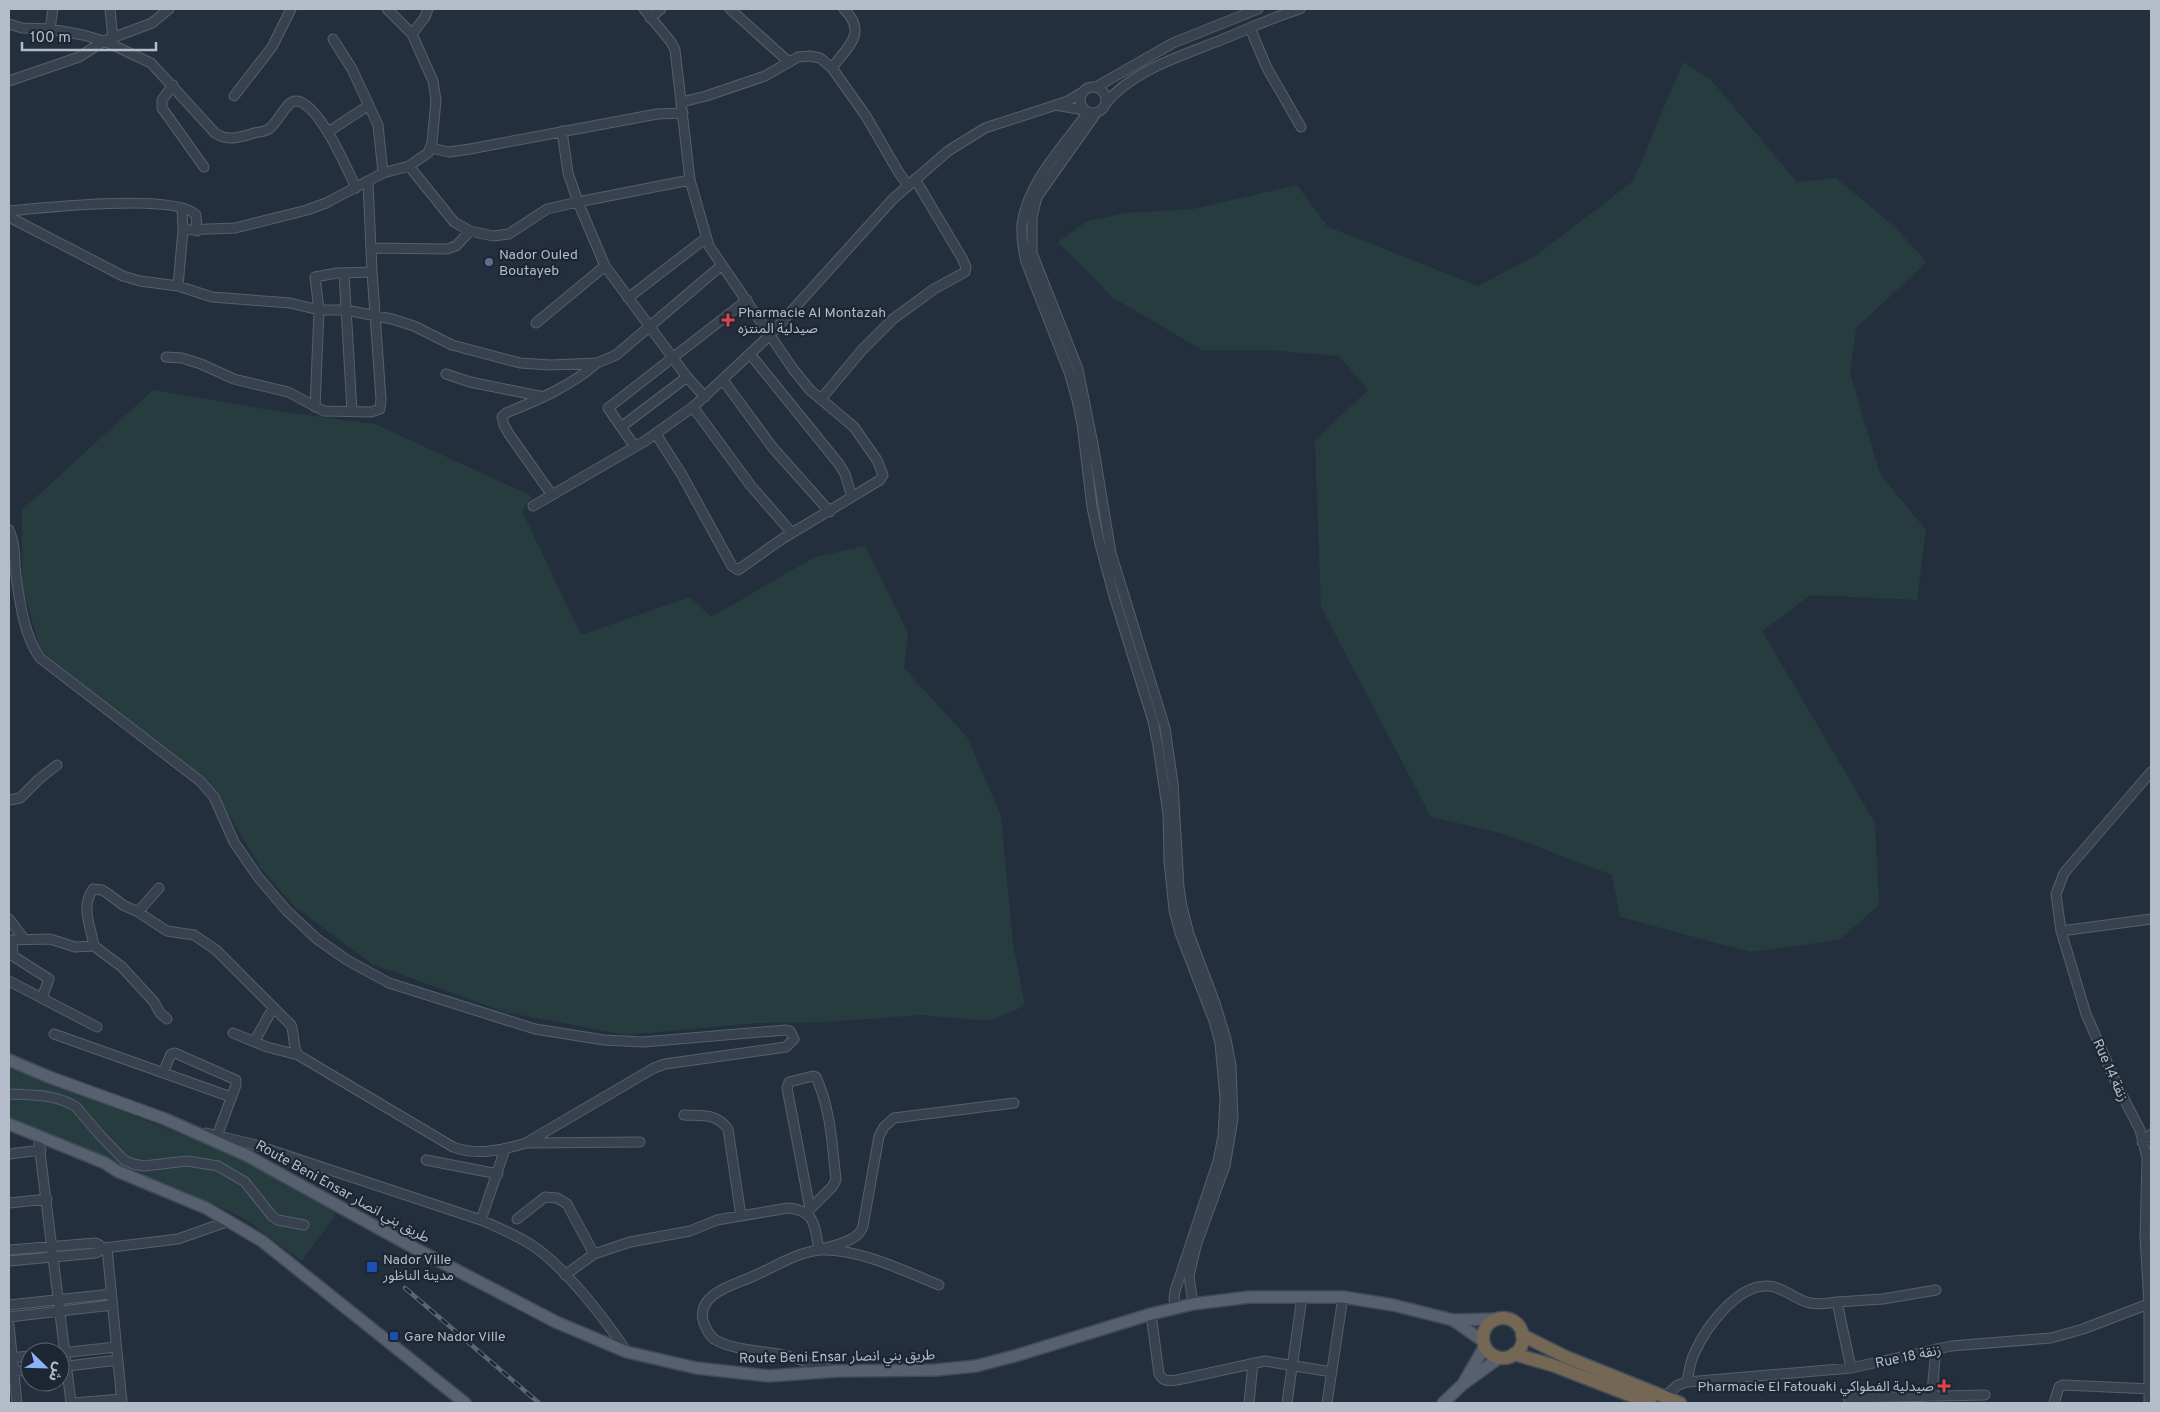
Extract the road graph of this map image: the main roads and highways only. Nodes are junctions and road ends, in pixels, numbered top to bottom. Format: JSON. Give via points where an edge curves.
{"nodes":[{"id":1,"x":9,"y":1060,"type":"edge"},
{"id":2,"x":9,"y":1124,"type":"edge"},
{"id":3,"x":9,"y":1131,"type":"edge"},
{"id":4,"x":117,"y":1170,"type":"junction"},
{"id":5,"x":1498,"y":1319,"type":"junction"},
{"id":6,"x":1454,"y":1320,"type":"junction"},
{"id":7,"x":1522,"y":1335,"type":"junction"},
{"id":8,"x":1484,"y":1344,"type":"junction"},
{"id":9,"x":1514,"y":1354,"type":"junction"},
{"id":10,"x":1499,"y":1358,"type":"junction"},
{"id":11,"x":1464,"y":1384,"type":"junction"},
{"id":12,"x":465,"y":1403,"type":"edge"},
{"id":13,"x":1443,"y":1403,"type":"edge"},
{"id":14,"x":1650,"y":1403,"type":"edge"},
{"id":15,"x":1680,"y":1403,"type":"edge"}],
"edges":[{"from":1,"to":6,"type":"main road","name":"Route Beni Ensar طريق بني انصار","via":[[189,1128],[246,1155],[556,1322],[627,1352],[696,1368],[769,1376],[976,1366],[1151,1314],[1192,1304],[1250,1297],[1342,1297]]},
{"from":2,"to":4,"type":"main road"},
{"from":3,"to":4,"type":"main road","via":[[40,1147]]},
{"from":4,"to":12,"type":"main road","via":[[206,1208],[262,1241]]},
{"from":5,"to":6,"type":"main road","name":"Route Beni Ensar طريق بني انصار"},
{"from":5,"to":7,"type":"highway","via":[[1511,1320]]},
{"from":5,"to":8,"type":"highway","via":[[1486,1327]]},
{"from":6,"to":8,"type":"main road","name":"Route Beni Ensar طريق بني انصار"},
{"from":7,"to":9,"type":"highway","via":[[1519,1349]]},
{"from":7,"to":15,"type":"highway","via":[[1566,1358]]},
{"from":8,"to":10,"type":"highway","via":[[1488,1352]]},
{"from":8,"to":11,"type":"main road"},
{"from":9,"to":10,"type":"highway"},
{"from":9,"to":14,"type":"highway","via":[[1552,1365]]},
{"from":10,"to":11,"type":"main road"},
{"from":11,"to":13,"type":"main road"}]}
